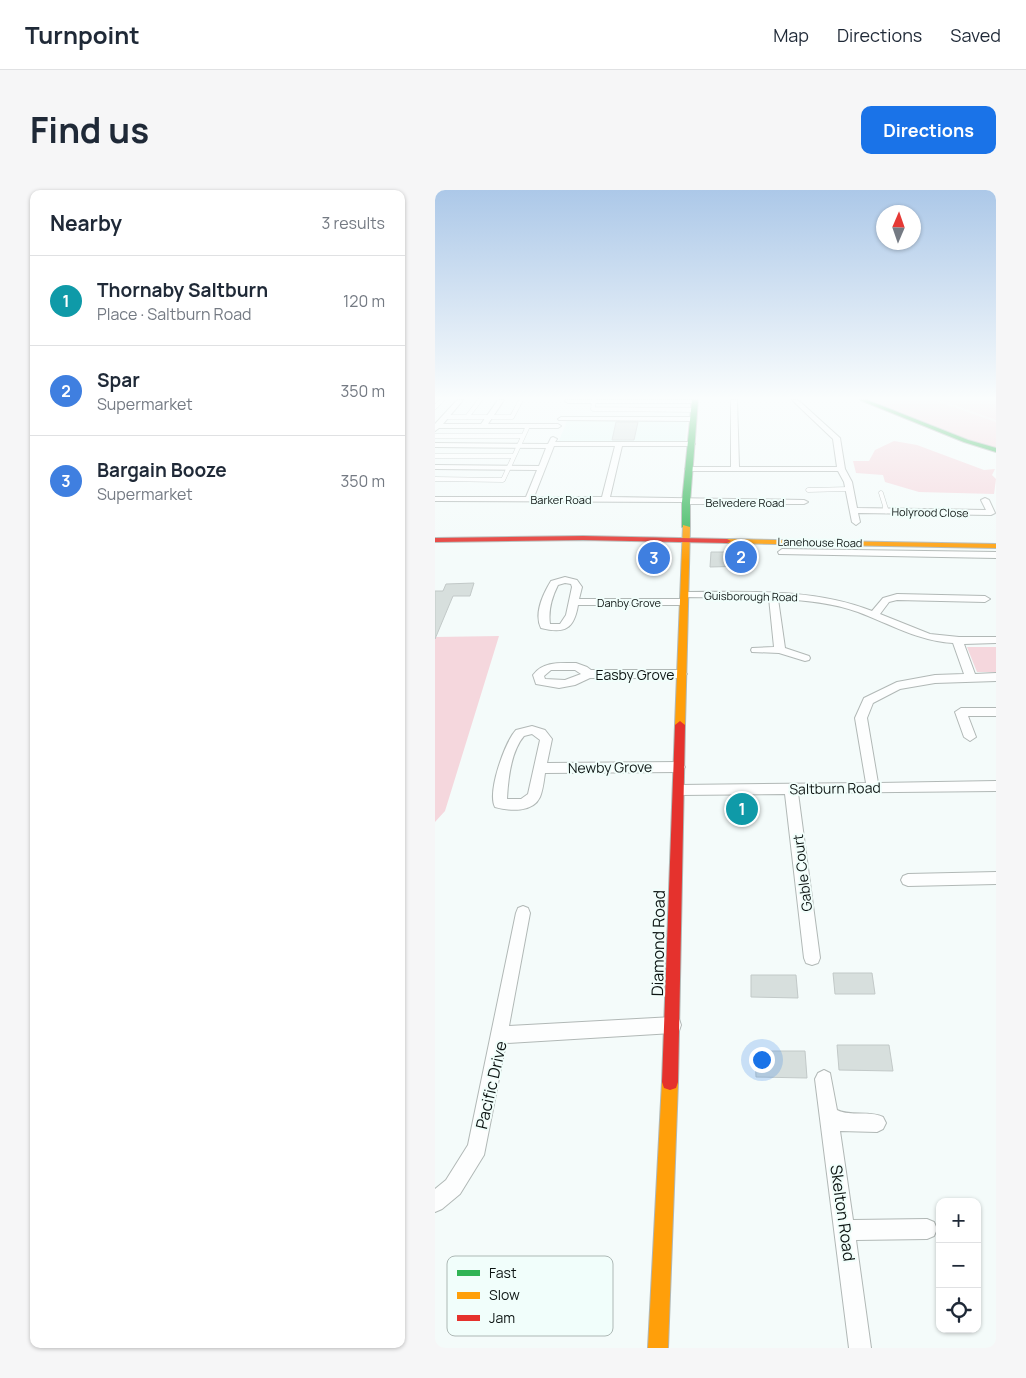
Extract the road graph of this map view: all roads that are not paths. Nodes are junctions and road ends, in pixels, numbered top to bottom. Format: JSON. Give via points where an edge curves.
{"nodes":[{"id":1,"x":547,"y":454,"type":"edge"},
{"id":2,"x":617,"y":454,"type":"edge"},
{"id":3,"x":690,"y":454,"type":"edge"},
{"id":4,"x":735,"y":454,"type":"edge"},
{"id":5,"x":839,"y":454,"type":"edge"},
{"id":6,"x":435,"y":456,"type":"edge"},
{"id":7,"x":514,"y":456,"type":"joint"},
{"id":8,"x":435,"y":466,"type":"edge"},
{"id":9,"x":509,"y":467,"type":"junction"},
{"id":10,"x":542,"y":468,"type":"junction"},
{"id":11,"x":841,"y":468,"type":"junction"},
{"id":12,"x":689,"y":469,"type":"junction"},
{"id":13,"x":735,"y":469,"type":"junction"},
{"id":14,"x":435,"y":479,"type":"edge"},
{"id":15,"x":849,"y":489,"type":"junction"},
{"id":16,"x":808,"y":490,"type":"dead end"},
{"id":17,"x":881,"y":493,"type":"dead end"},
{"id":18,"x":530,"y":498,"type":"junction"},
{"id":19,"x":435,"y":499,"type":"edge"},
{"id":20,"x":606,"y":499,"type":"junction"},
{"id":21,"x":985,"y":500,"type":"dead end"},
{"id":22,"x":687,"y":501,"type":"junction"},
{"id":23,"x":804,"y":502,"type":"dead end"},
{"id":24,"x":854,"y":510,"type":"junction"},
{"id":25,"x":886,"y":511,"type":"junction"},
{"id":26,"x":856,"y":522,"type":"dead end"},
{"id":27,"x":435,"y":540,"type":"edge"},
{"id":28,"x":685,"y":540,"type":"junction"},
{"id":29,"x":996,"y":546,"type":"edge"},
{"id":30,"x":913,"y":549,"type":"junction"},
{"id":31,"x":782,"y":552,"type":"dead end"},
{"id":32,"x":812,"y":552,"type":"junction"},
{"id":33,"x":996,"y":555,"type":"edge"},
{"id":34,"x":812,"y":562,"type":"dead end"},
{"id":35,"x":773,"y":595,"type":"junction"},
{"id":36,"x":684,"y":598,"type":"junction"},
{"id":37,"x":985,"y":599,"type":"dead end"},
{"id":38,"x":574,"y":602,"type":"junction"},
{"id":39,"x":875,"y":614,"type":"junction"},
{"id":40,"x":957,"y":640,"type":"junction"},
{"id":41,"x":996,"y":640,"type":"edge"},
{"id":42,"x":756,"y":650,"type":"dead end"},
{"id":43,"x":780,"y":650,"type":"junction"},
{"id":44,"x":805,"y":658,"type":"dead end"},
{"id":45,"x":588,"y":674,"type":"dead end"},
{"id":46,"x":682,"y":674,"type":"junction"},
{"id":47,"x":970,"y":676,"type":"junction"},
{"id":48,"x":996,"y":677,"type":"edge"},
{"id":49,"x":996,"y":712,"type":"edge"},
{"id":50,"x":971,"y":737,"type":"dead end"},
{"id":51,"x":679,"y":766,"type":"junction"},
{"id":52,"x":541,"y":768,"type":"junction"},
{"id":53,"x":791,"y":788,"type":"junction"},
{"id":54,"x":873,"y":788,"type":"junction"},
{"id":55,"x":679,"y":790,"type":"junction"},
{"id":56,"x":995,"y":790,"type":"edge"},
{"id":57,"x":996,"y":878,"type":"edge"},
{"id":58,"x":908,"y":880,"type":"dead end"},
{"id":59,"x":523,"y":913,"type":"dead end"},
{"id":60,"x":812,"y":958,"type":"dead end"},
{"id":61,"x":673,"y":1025,"type":"junction"},
{"id":62,"x":501,"y":1035,"type":"junction"},
{"id":63,"x":824,"y":1079,"type":"dead end"},
{"id":64,"x":829,"y":1115,"type":"junction"},
{"id":65,"x":877,"y":1123,"type":"dead end"},
{"id":66,"x":435,"y":1202,"type":"edge"},
{"id":67,"x":927,"y":1229,"type":"dead end"},
{"id":68,"x":845,"y":1230,"type":"junction"},
{"id":69,"x":658,"y":1348,"type":"edge"},
{"id":70,"x":860,"y":1348,"type":"edge"}],
"edges":[{"from":1,"to":10,"type":"street"},
{"from":2,"to":20,"type":"street"},
{"from":3,"to":12,"type":"street","name":"Diamond Road"},
{"from":4,"to":13,"type":"street"},
{"from":5,"to":11,"type":"street"},
{"from":6,"to":7,"type":"lane"},
{"from":7,"to":9,"type":"lane"},
{"from":8,"to":9,"type":"street"},
{"from":9,"to":10,"type":"street"},
{"from":9,"to":14,"type":"lane","via":[[503,480]]},
{"from":10,"to":18,"type":"street"},
{"from":11,"to":13,"type":"street"},
{"from":11,"to":15,"type":"street"},
{"from":12,"to":13,"type":"street"},
{"from":12,"to":22,"type":"street","name":"Diamond Road"},
{"from":15,"to":16,"type":"lane"},
{"from":15,"to":24,"type":"street"},
{"from":17,"to":25,"type":"lane"},
{"from":18,"to":19,"type":"street","name":"Barker Road"},
{"from":18,"to":20,"type":"street","name":"Barker Road"},
{"from":20,"to":22,"type":"street","name":"Barker Road"},
{"from":21,"to":25,"type":"street","name":"Holyrood Close","via":[[991,513]]},
{"from":22,"to":23,"type":"street","name":"Belvedere Road"},
{"from":22,"to":28,"type":"street","name":"Diamond Road"},
{"from":24,"to":25,"type":"street","name":"Holyrood Close"},
{"from":24,"to":26,"type":"street"},
{"from":27,"to":28,"type":"street","name":"Lanehouse Road","via":[[540,537]]},
{"from":28,"to":30,"type":"street","name":"Lanehouse Road"},
{"from":28,"to":36,"type":"street","name":"Diamond Road"},
{"from":29,"to":30,"type":"street","name":"Lanehouse Road"},
{"from":30,"to":32,"type":"street"},
{"from":30,"to":33,"type":"street"},
{"from":31,"to":32,"type":"street"},
{"from":32,"to":34,"type":"street"},
{"from":35,"to":36,"type":"street","name":"Guisborough Road"},
{"from":35,"to":39,"type":"street","name":"Guisborough Road","via":[[824,601]]},
{"from":35,"to":43,"type":"street"},
{"from":36,"to":38,"type":"street","name":"Danby Grove"},
{"from":36,"to":46,"type":"street","name":"Diamond Road"},
{"from":37,"to":39,"type":"street","via":[[953,594],[897,597],[886,600]]},
{"from":38,"to":38,"type":"street","via":[[566,626],[545,626],[543,620],[554,583],[575,582]]},
{"from":39,"to":40,"type":"street","name":"Guisborough Road","via":[[921,634]]},
{"from":40,"to":41,"type":"street","name":"Guisborough Road"},
{"from":40,"to":47,"type":"street"},
{"from":42,"to":43,"type":"street"},
{"from":43,"to":44,"type":"street"},
{"from":45,"to":46,"type":"street","name":"Easby Grove"},
{"from":46,"to":51,"type":"street","name":"Diamond Road"},
{"from":47,"to":48,"type":"street"},
{"from":47,"to":54,"type":"street","via":[[897,686],[868,700],[861,718]]},
{"from":49,"to":50,"type":"street","via":[[961,712]]},
{"from":51,"to":52,"type":"street","name":"Newby Grove"},
{"from":51,"to":55,"type":"street","name":"Diamond Road"},
{"from":52,"to":52,"type":"street","via":[[534,796],[529,802],[513,806],[500,802],[512,742],[520,732],[532,730],[546,739]]},
{"from":53,"to":54,"type":"street","name":"Saltburn Road"},
{"from":53,"to":55,"type":"street","name":"Saltburn Road"},
{"from":53,"to":60,"type":"street","name":"Gable Court"},
{"from":54,"to":56,"type":"street","name":"Saltburn Road"},
{"from":55,"to":61,"type":"street","name":"Diamond Road"},
{"from":57,"to":58,"type":"street"},
{"from":59,"to":62,"type":"street"},
{"from":61,"to":62,"type":"street","name":"Pacific Drive"},
{"from":61,"to":69,"type":"street","name":"Diamond Road"},
{"from":62,"to":66,"type":"street","name":"Pacific Drive","via":[[477,1148],[453,1187]]},
{"from":63,"to":64,"type":"street","name":"Skelton Road"},
{"from":64,"to":65,"type":"street","via":[[841,1122]]},
{"from":64,"to":68,"type":"street","name":"Skelton Road"},
{"from":67,"to":68,"type":"street"},
{"from":68,"to":70,"type":"street","name":"Skelton Road"}]}
